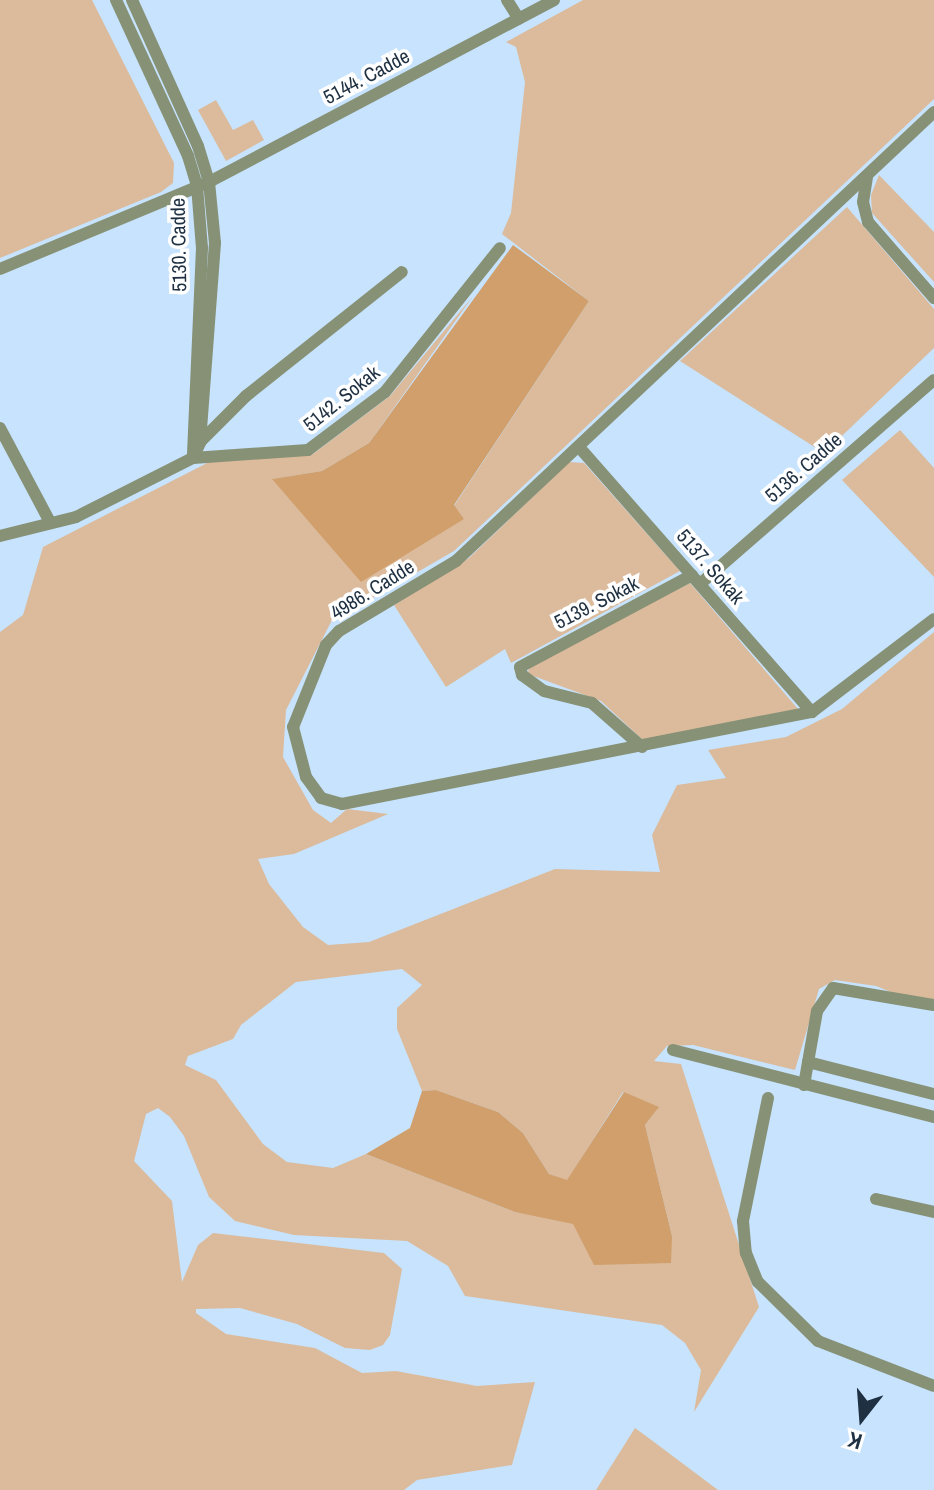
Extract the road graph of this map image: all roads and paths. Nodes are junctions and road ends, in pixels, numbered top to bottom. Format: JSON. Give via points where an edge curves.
{"nodes":[{"id":1,"x":116,"y":0,"type":"edge"},
{"id":2,"x":132,"y":0,"type":"edge"},
{"id":3,"x":507,"y":0,"type":"edge"},
{"id":4,"x":554,"y":0,"type":"edge"},
{"id":5,"x":519,"y":19,"type":"junction"},
{"id":6,"x":934,"y":112,"type":"edge"},
{"id":7,"x":867,"y":177,"type":"junction"},
{"id":8,"x":203,"y":184,"type":"junction"},
{"id":9,"x":500,"y":248,"type":"dead end"},
{"id":10,"x":0,"y":269,"type":"edge"},
{"id":11,"x":402,"y":272,"type":"dead end"},
{"id":12,"x":934,"y":298,"type":"edge"},
{"id":13,"x":934,"y":380,"type":"edge"},
{"id":14,"x":0,"y":428,"type":"edge"},
{"id":15,"x":201,"y":441,"type":"junction"},
{"id":16,"x":579,"y":447,"type":"junction"},
{"id":17,"x":193,"y":458,"type":"junction"},
{"id":18,"x":49,"y":520,"type":"junction"},
{"id":19,"x":0,"y":536,"type":"edge"},
{"id":20,"x":696,"y":580,"type":"junction"},
{"id":21,"x":934,"y":619,"type":"edge"},
{"id":22,"x":812,"y":712,"type":"junction"},
{"id":23,"x":642,"y":747,"type":"junction"},
{"id":24,"x":934,"y":1005,"type":"edge"},
{"id":25,"x":673,"y":1050,"type":"dead end"},
{"id":26,"x":808,"y":1062,"type":"junction"},
{"id":27,"x":804,"y":1085,"type":"junction"},
{"id":28,"x":934,"y":1094,"type":"edge"},
{"id":29,"x":768,"y":1098,"type":"dead end"},
{"id":30,"x":934,"y":1117,"type":"edge"},
{"id":31,"x":876,"y":1199,"type":"dead end"},
{"id":32,"x":934,"y":1212,"type":"edge"},
{"id":33,"x":934,"y":1386,"type":"edge"}],
"edges":[{"from":1,"to":8,"type":"street","name":"5130. Cadde"},
{"from":2,"to":8,"type":"street","name":"5130. Cadde","via":[[198,146]]},
{"from":3,"to":5,"type":"street"},
{"from":4,"to":5,"type":"street","name":"5144. Cadde"},
{"from":5,"to":8,"type":"street","name":"5144. Cadde"},
{"from":6,"to":7,"type":"street","name":"4986. Cadde"},
{"from":7,"to":12,"type":"street","via":[[863,202],[868,222]]},
{"from":7,"to":16,"type":"street","name":"4986. Cadde"},
{"from":8,"to":10,"type":"street","name":"5144. Cadde"},
{"from":8,"to":15,"type":"street","name":"5130. Cadde","via":[[214,255]]},
{"from":8,"to":17,"type":"street","name":"5130. Cadde"},
{"from":9,"to":17,"type":"street","name":"5142. Sokak","via":[[385,392],[308,450]]},
{"from":11,"to":15,"type":"street","via":[[246,396]]},
{"from":13,"to":20,"type":"street","name":"5136. Cadde"},
{"from":14,"to":18,"type":"street"},
{"from":15,"to":17,"type":"street"},
{"from":16,"to":20,"type":"street","name":"5137. Sokak"},
{"from":16,"to":23,"type":"street","name":"4986. Cadde","via":[[456,561],[339,631],[326,645],[293,727],[306,777],[321,798],[342,804]]},
{"from":17,"to":18,"type":"street","via":[[76,517]]},
{"from":18,"to":19,"type":"street"},
{"from":20,"to":22,"type":"street","name":"5137. Sokak"},
{"from":20,"to":23,"type":"street","name":"5139. Sokak","via":[[520,667],[522,675],[544,691],[592,703]]},
{"from":21,"to":22,"type":"street","name":"4986. Cadde"},
{"from":22,"to":23,"type":"street","name":"4986. Cadde"},
{"from":24,"to":26,"type":"street","via":[[833,988],[817,1011]]},
{"from":25,"to":27,"type":"street"},
{"from":26,"to":27,"type":"street"},
{"from":26,"to":28,"type":"street"},
{"from":27,"to":30,"type":"street"},
{"from":29,"to":33,"type":"street","via":[[743,1221],[746,1253],[758,1282],[818,1341]]},
{"from":31,"to":32,"type":"street"}]}
